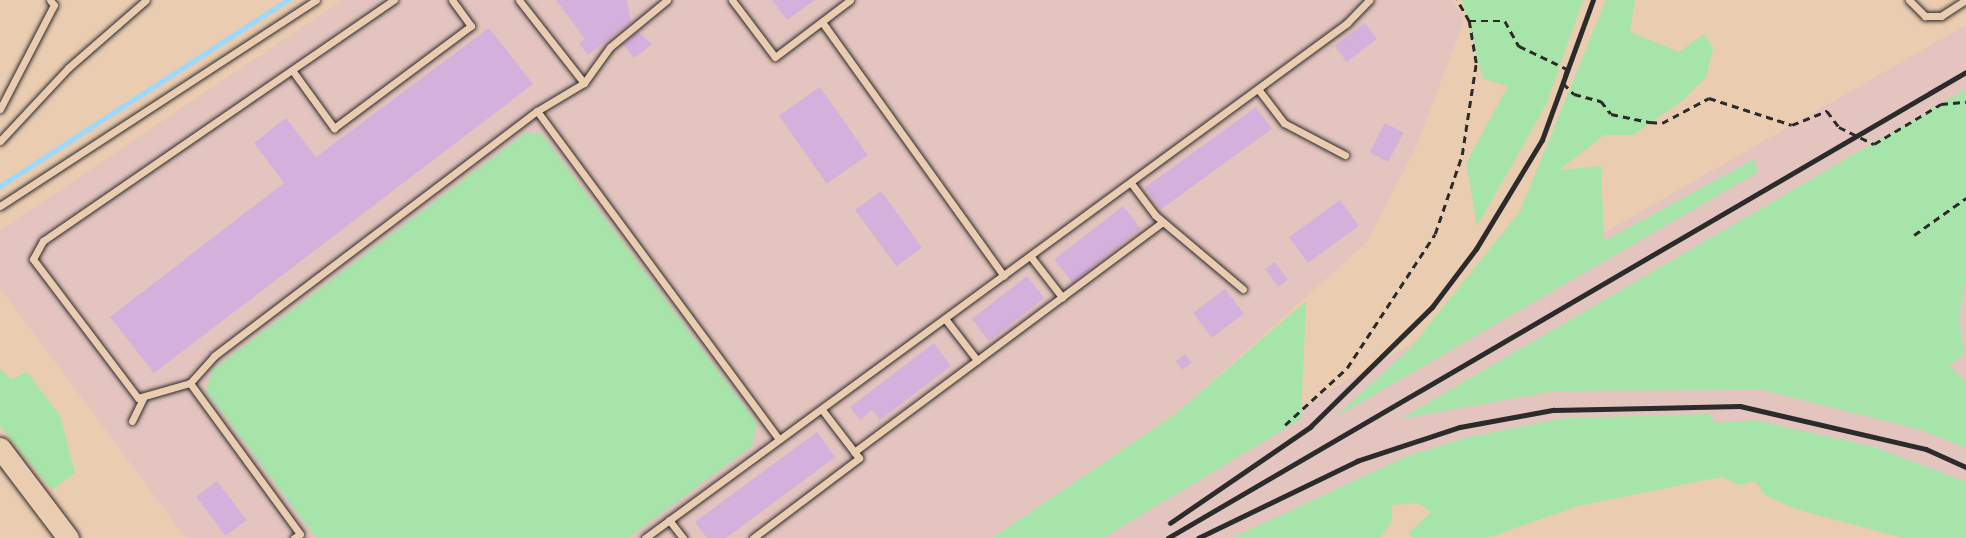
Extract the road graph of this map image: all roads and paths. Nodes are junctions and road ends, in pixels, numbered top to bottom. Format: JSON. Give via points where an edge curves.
{"nodes":[{"id":1,"x":50,"y":0,"type":"edge"},
{"id":2,"x":146,"y":0,"type":"edge"},
{"id":3,"x":316,"y":0,"type":"edge"},
{"id":4,"x":394,"y":0,"type":"edge"},
{"id":5,"x":452,"y":0,"type":"edge"},
{"id":6,"x":519,"y":0,"type":"edge"},
{"id":7,"x":667,"y":0,"type":"edge"},
{"id":8,"x":732,"y":0,"type":"edge"},
{"id":9,"x":850,"y":0,"type":"edge"},
{"id":10,"x":1369,"y":0,"type":"edge"},
{"id":11,"x":1457,"y":0,"type":"edge"},
{"id":12,"x":1909,"y":0,"type":"edge"},
{"id":13,"x":1966,"y":0,"type":"edge"},
{"id":14,"x":1469,"y":21,"type":"junction"},
{"id":15,"x":822,"y":22,"type":"junction"},
{"id":16,"x":292,"y":70,"type":"junction"},
{"id":17,"x":584,"y":83,"type":"junction"},
{"id":18,"x":1258,"y":89,"type":"junction"},
{"id":19,"x":1966,"y":102,"type":"edge"},
{"id":20,"x":0,"y":109,"type":"edge"},
{"id":21,"x":537,"y":111,"type":"junction"},
{"id":22,"x":0,"y":141,"type":"edge"},
{"id":23,"x":1345,"y":155,"type":"dead end"},
{"id":24,"x":1131,"y":183,"type":"junction"},
{"id":25,"x":1966,"y":198,"type":"edge"},
{"id":26,"x":0,"y":206,"type":"edge"},
{"id":27,"x":1163,"y":222,"type":"junction"},
{"id":28,"x":1914,"y":234,"type":"dead end"},
{"id":29,"x":1031,"y":257,"type":"junction"},
{"id":30,"x":1004,"y":276,"type":"junction"},
{"id":31,"x":1243,"y":289,"type":"dead end"},
{"id":32,"x":1062,"y":297,"type":"junction"},
{"id":33,"x":946,"y":320,"type":"junction"},
{"id":34,"x":977,"y":360,"type":"junction"},
{"id":35,"x":190,"y":383,"type":"junction"},
{"id":36,"x":143,"y":398,"type":"junction"},
{"id":37,"x":823,"y":411,"type":"junction"},
{"id":38,"x":132,"y":421,"type":"dead end"},
{"id":39,"x":1285,"y":425,"type":"dead end"},
{"id":40,"x":779,"y":439,"type":"junction"},
{"id":41,"x":0,"y":447,"type":"edge"},
{"id":42,"x":854,"y":452,"type":"junction"},
{"id":43,"x":669,"y":520,"type":"junction"},
{"id":44,"x":299,"y":537,"type":"edge"},
{"id":45,"x":68,"y":538,"type":"edge"},
{"id":46,"x":645,"y":538,"type":"edge"},
{"id":47,"x":682,"y":538,"type":"edge"},
{"id":48,"x":753,"y":538,"type":"edge"}],
"edges":[{"from":1,"to":20,"type":"lane","via":[[54,5]]},
{"from":2,"to":22,"type":"lane","via":[[68,68]]},
{"from":3,"to":26,"type":"lane"},
{"from":4,"to":16,"type":"lane"},
{"from":5,"to":16,"type":"lane","via":[[471,26],[334,128]]},
{"from":6,"to":17,"type":"lane"},
{"from":7,"to":17,"type":"lane","via":[[610,47]]},
{"from":8,"to":15,"type":"lane","via":[[775,57]]},
{"from":9,"to":15,"type":"lane"},
{"from":10,"to":18,"type":"lane"},
{"from":11,"to":14,"type":"path"},
{"from":12,"to":13,"type":"lane","via":[[1925,16],[1941,16]]},
{"from":14,"to":19,"type":"path","via":[[1487,16],[1508,23],[1519,46],[1567,69],[1563,83],[1603,104],[1611,114],[1658,124],[1709,98],[1792,125],[1824,111],[1839,127],[1874,144],[1941,104]]},
{"from":14,"to":39,"type":"path","via":[[1474,91],[1462,155],[1436,234],[1347,368]]},
{"from":15,"to":30,"type":"lane"},
{"from":16,"to":36,"type":"lane","via":[[43,240],[33,259],[128,390]]},
{"from":17,"to":21,"type":"lane"},
{"from":18,"to":23,"type":"lane","via":[[1284,123]]},
{"from":18,"to":24,"type":"lane"},
{"from":21,"to":35,"type":"lane","via":[[214,356]]},
{"from":21,"to":40,"type":"lane"},
{"from":24,"to":27,"type":"lane"},
{"from":24,"to":29,"type":"lane"},
{"from":25,"to":28,"type":"path"},
{"from":27,"to":31,"type":"lane"},
{"from":27,"to":32,"type":"lane"},
{"from":29,"to":30,"type":"lane"},
{"from":29,"to":32,"type":"lane"},
{"from":30,"to":33,"type":"lane"},
{"from":32,"to":34,"type":"lane"},
{"from":33,"to":34,"type":"lane"},
{"from":33,"to":37,"type":"lane"},
{"from":34,"to":42,"type":"lane"},
{"from":35,"to":36,"type":"lane"},
{"from":35,"to":44,"type":"lane"},
{"from":36,"to":38,"type":"lane"},
{"from":37,"to":40,"type":"lane"},
{"from":37,"to":42,"type":"lane"},
{"from":40,"to":43,"type":"lane"},
{"from":41,"to":45,"type":"street"},
{"from":42,"to":48,"type":"lane","via":[[859,458]]},
{"from":43,"to":46,"type":"lane"},
{"from":43,"to":47,"type":"lane"}]}
